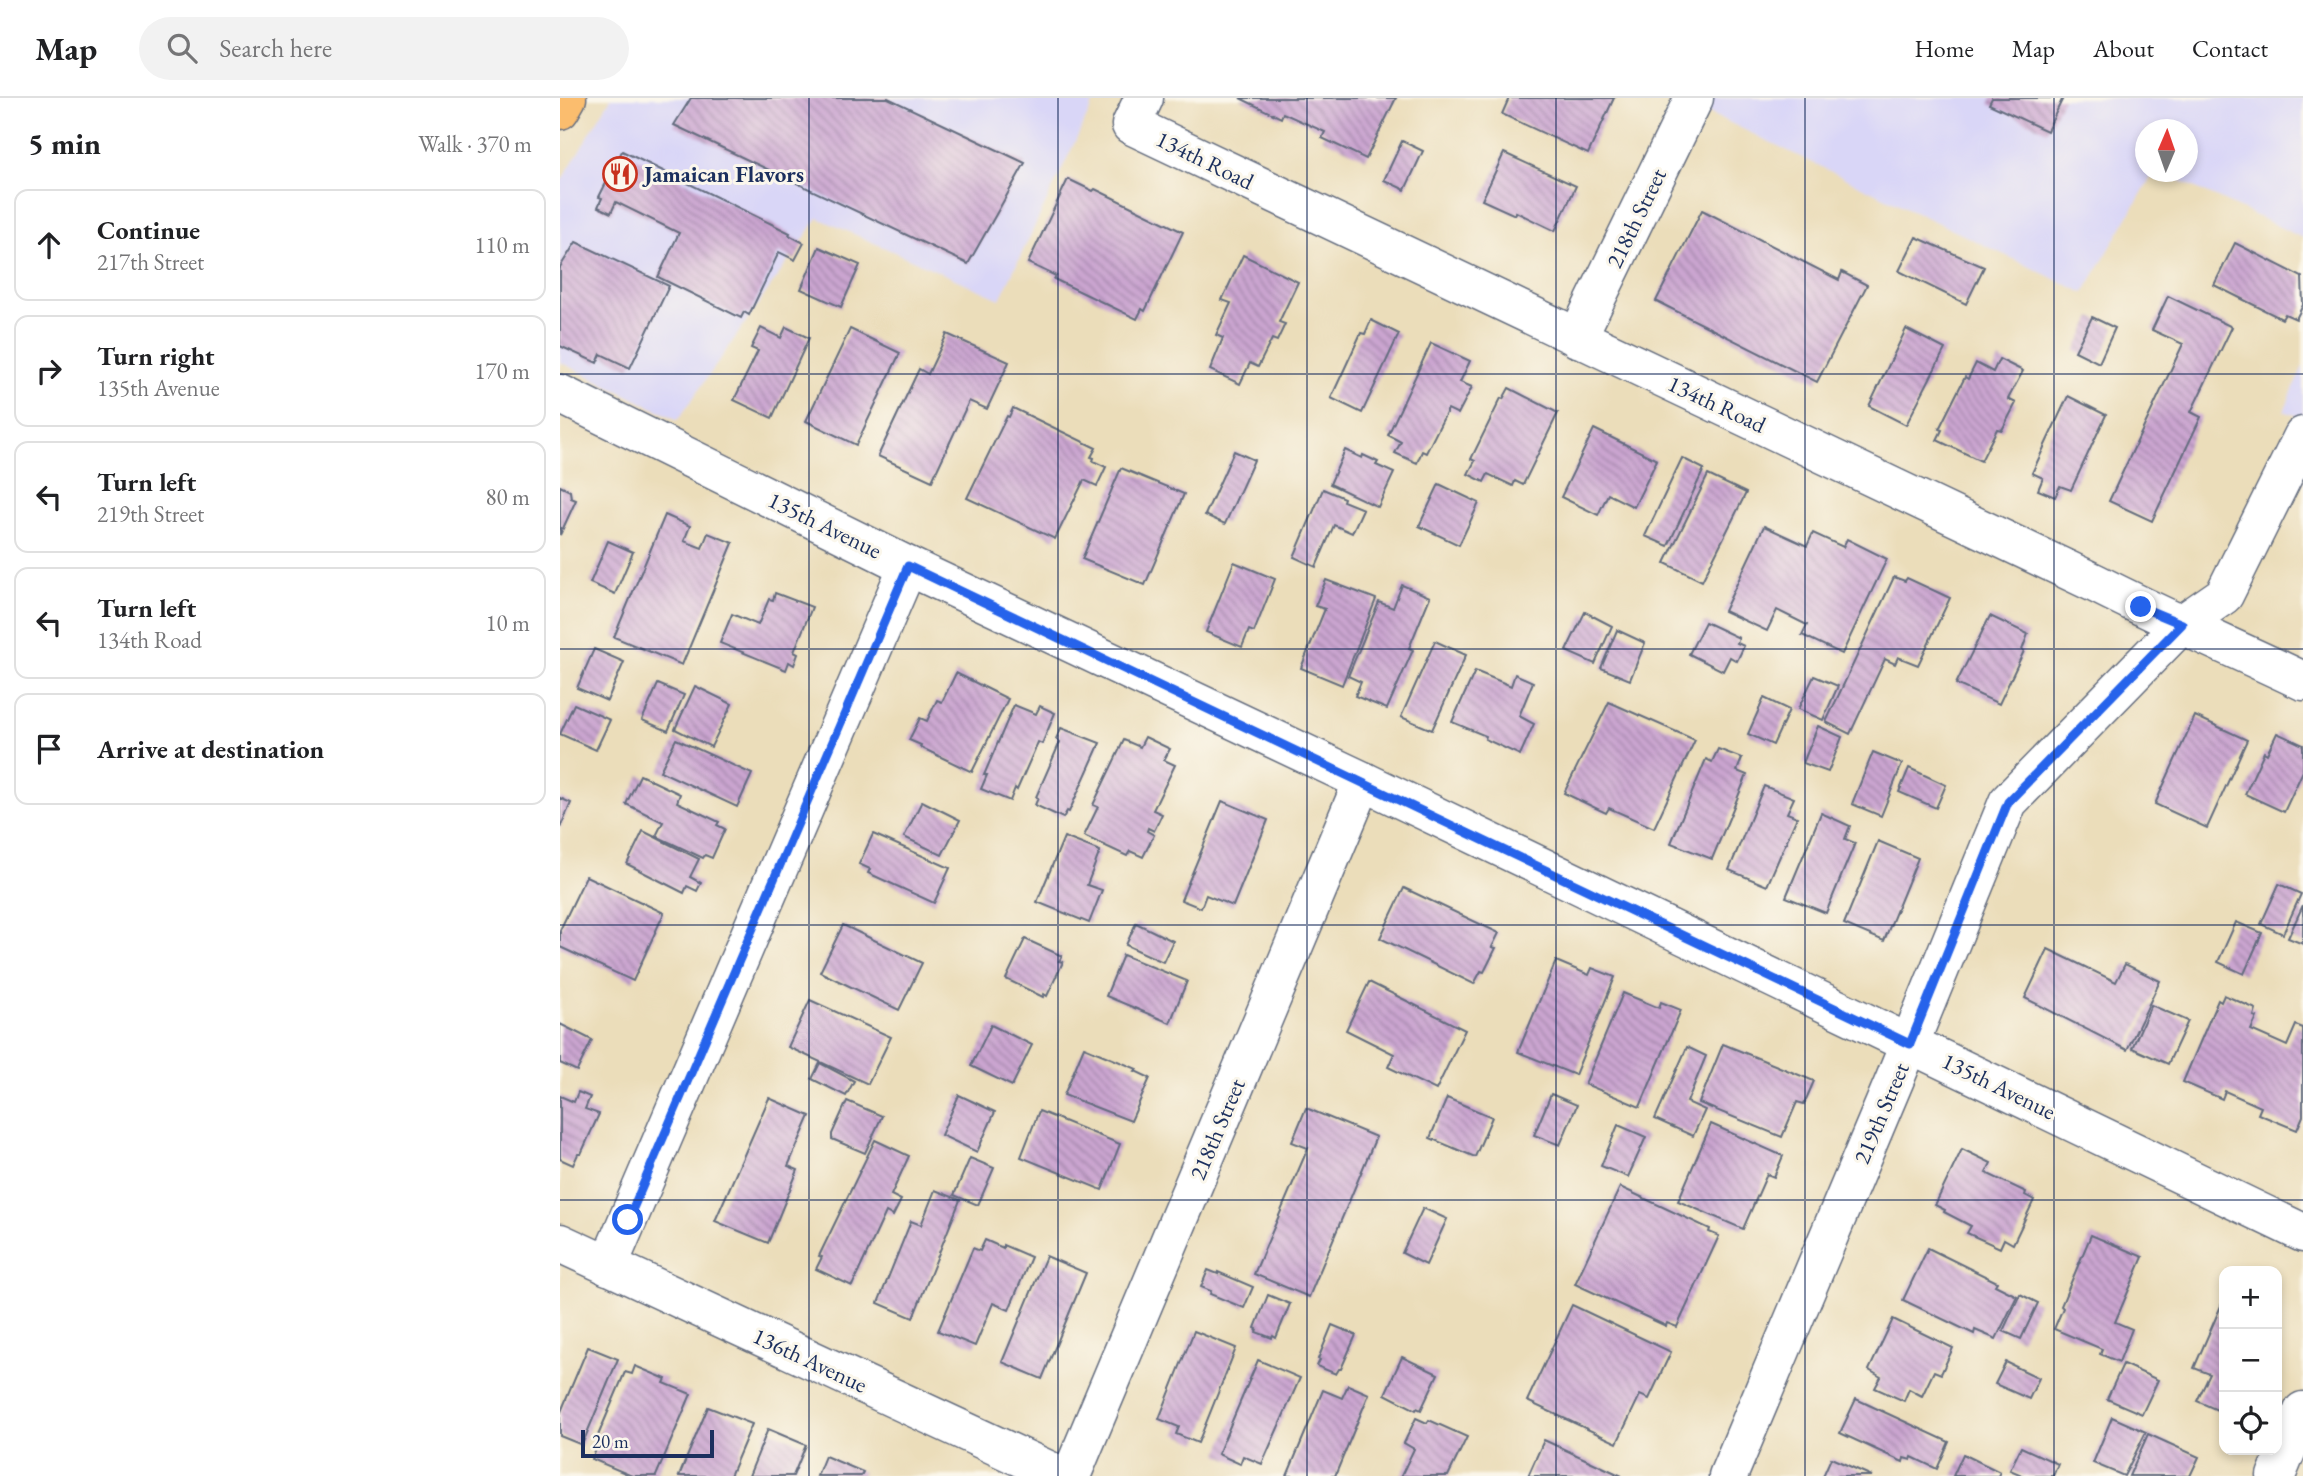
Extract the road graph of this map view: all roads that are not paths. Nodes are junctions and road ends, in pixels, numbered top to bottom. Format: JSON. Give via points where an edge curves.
{"nodes":[{"id":1,"x":565,"y":98,"type":"edge"},
{"id":2,"x":1694,"y":98,"type":"edge"},
{"id":3,"x":560,"y":109,"type":"edge"},
{"id":4,"x":1138,"y":111,"type":"edge"},
{"id":5,"x":1577,"y":338,"type":"junction"},
{"id":6,"x":560,"y":394,"type":"edge"},
{"id":7,"x":2303,"y":436,"type":"edge"},
{"id":8,"x":908,"y":566,"type":"junction"},
{"id":9,"x":2182,"y":624,"type":"junction"},
{"id":10,"x":2303,"y":681,"type":"edge"},
{"id":11,"x":1363,"y":781,"type":"junction"},
{"id":12,"x":1910,"y":1044,"type":"junction"},
{"id":13,"x":2303,"y":1233,"type":"edge"},
{"id":14,"x":560,"y":1243,"type":"edge"},
{"id":15,"x":608,"y":1266,"type":"junction"},
{"id":16,"x":2303,"y":1411,"type":"edge"},
{"id":17,"x":1061,"y":1476,"type":"edge"},
{"id":18,"x":1071,"y":1476,"type":"edge"},
{"id":19,"x":1728,"y":1476,"type":"edge"},
{"id":20,"x":2276,"y":1476,"type":"edge"}],
"edges":[{"from":1,"to":3,"type":"main road"},
{"from":2,"to":5,"type":"street","name":"218th Street"},
{"from":4,"to":5,"type":"street","name":"134th Road"},
{"from":5,"to":9,"type":"street","name":"134th Road"},
{"from":6,"to":8,"type":"street","name":"135th Avenue"},
{"from":7,"to":9,"type":"street","name":"219th Street","via":[[2224,595]]},
{"from":8,"to":11,"type":"street","name":"135th Avenue"},
{"from":8,"to":15,"type":"street"},
{"from":9,"to":10,"type":"street","name":"134th Road"},
{"from":9,"to":12,"type":"street","name":"219th Street","via":[[2008,802]]},
{"from":11,"to":12,"type":"street","name":"135th Avenue"},
{"from":11,"to":18,"type":"street","name":"218th Street"},
{"from":12,"to":13,"type":"street","name":"135th Avenue"},
{"from":12,"to":19,"type":"street","name":"219th Street"},
{"from":14,"to":15,"type":"street","name":"136th Avenue"},
{"from":15,"to":17,"type":"street","name":"136th Avenue"},
{"from":16,"to":20,"type":"street"}]}
